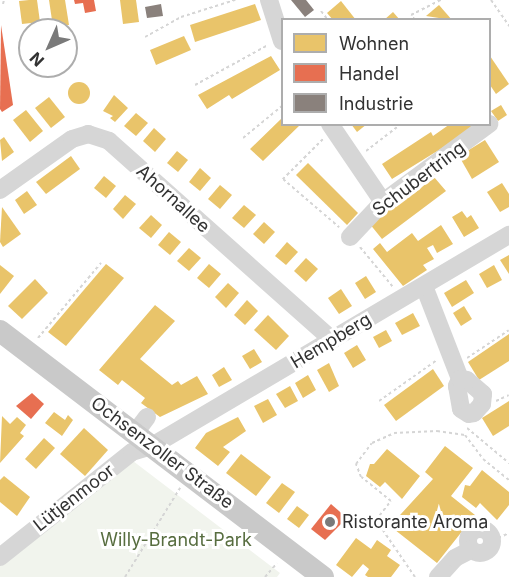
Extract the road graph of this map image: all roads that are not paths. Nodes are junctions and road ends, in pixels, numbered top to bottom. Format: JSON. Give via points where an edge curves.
{"nodes":[{"id":1,"x":269,"y":0,"type":"edge"},
{"id":2,"x":281,"y":36,"type":"edge"},
{"id":3,"x":486,"y":126,"type":"edge"},
{"id":4,"x":332,"y":127,"type":"edge"},
{"id":5,"x":0,"y":190,"type":"edge"},
{"id":6,"x":383,"y":202,"type":"junction"},
{"id":7,"x":509,"y":235,"type":"edge"},
{"id":8,"x":350,"y":237,"type":"road end"},
{"id":9,"x":424,"y":286,"type":"junction"},
{"id":10,"x":0,"y":331,"type":"edge"},
{"id":11,"x":332,"y":340,"type":"junction"},
{"id":12,"x":455,"y":365,"type":"road end"},
{"id":13,"x":145,"y":432,"type":"junction"},
{"id":14,"x":501,"y":537,"type":"edge"},
{"id":15,"x":0,"y":557,"type":"edge"},
{"id":16,"x":324,"y":577,"type":"edge"},
{"id":17,"x":438,"y":577,"type":"edge"}],
"edges":[{"from":1,"to":2,"type":"street"},
{"from":3,"to":6,"type":"street","name":"Schubertring"},
{"from":4,"to":6,"type":"street"},
{"from":5,"to":11,"type":"street","name":"Ahornallee","via":[[72,139],[88,134],[109,141]]},
{"from":6,"to":8,"type":"street","name":"Schubertring"},
{"from":7,"to":9,"type":"street","name":"Hempberg"},
{"from":9,"to":11,"type":"street","name":"Hempberg"},
{"from":9,"to":12,"type":"street"},
{"from":10,"to":13,"type":"main road","name":"Ochsenzoller Straße"},
{"from":11,"to":13,"type":"street","name":"Hempberg"},
{"from":13,"to":15,"type":"street","name":"Lütjenmoor","via":[[132,452]]},
{"from":13,"to":16,"type":"main road","name":"Ochsenzoller Straße"},
{"from":14,"to":17,"type":"street","via":[[475,530]]}]}
